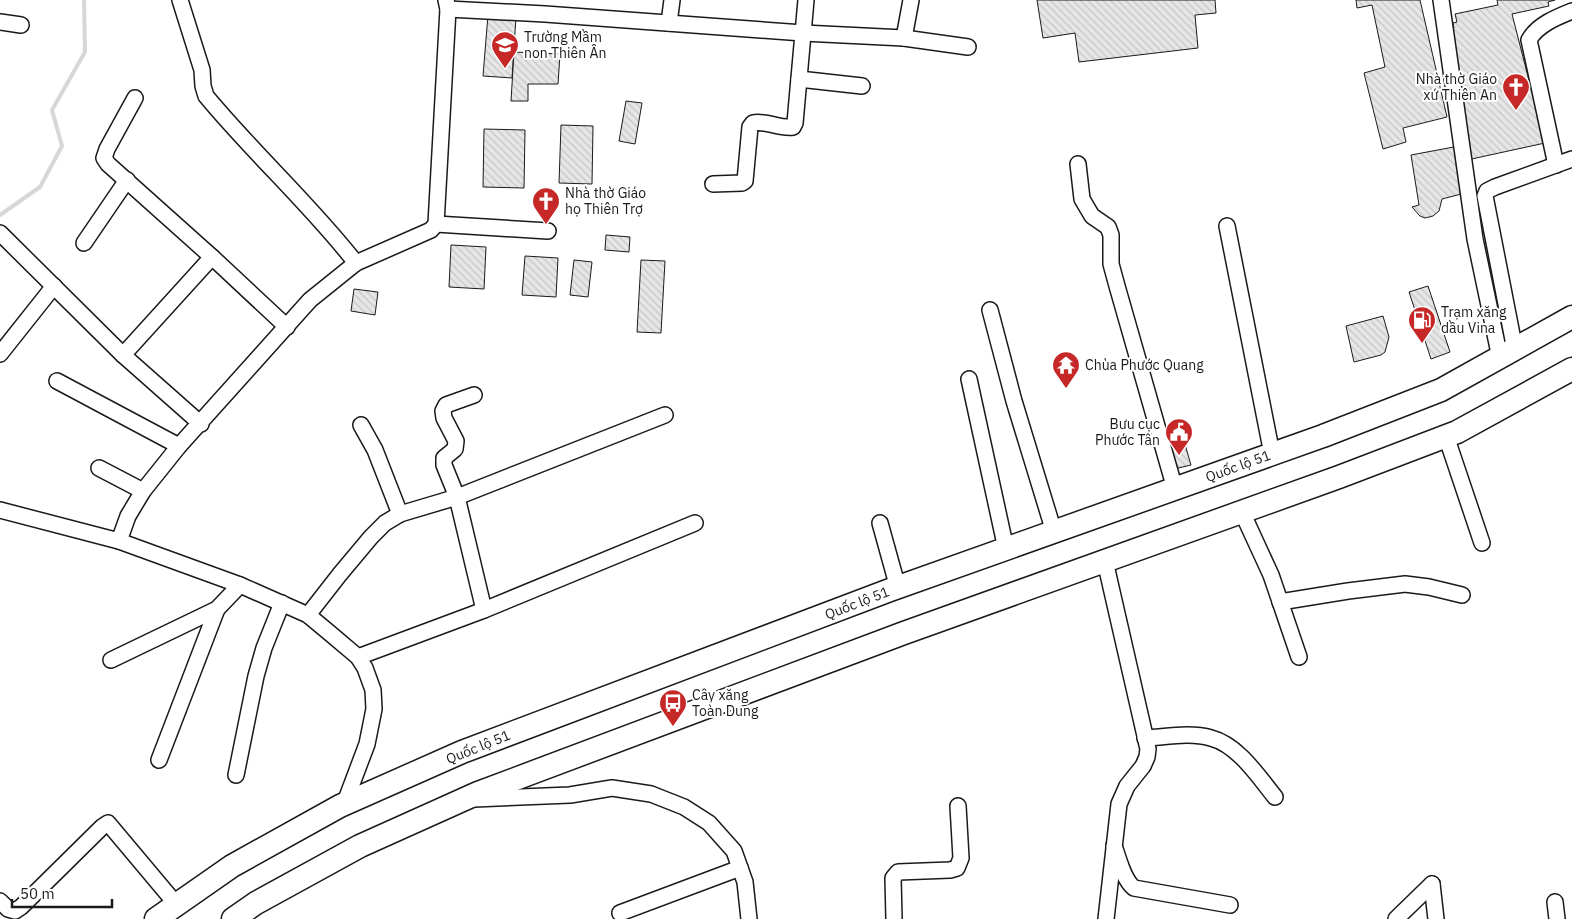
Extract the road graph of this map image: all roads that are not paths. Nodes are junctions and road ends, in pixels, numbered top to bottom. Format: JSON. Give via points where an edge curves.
{"nodes":[{"id":1,"x":180,"y":0,"type":"edge"},
{"id":2,"x":672,"y":0,"type":"edge"},
{"id":3,"x":806,"y":0,"type":"edge"},
{"id":4,"x":911,"y":0,"type":"edge"},
{"id":5,"x":1441,"y":0,"type":"edge"},
{"id":6,"x":447,"y":4,"type":"edge"},
{"id":7,"x":546,"y":7,"type":"edge"},
{"id":8,"x":1572,"y":11,"type":"edge"},
{"id":9,"x":0,"y":22,"type":"edge"},
{"id":10,"x":669,"y":23,"type":"junction"},
{"id":11,"x":22,"y":25,"type":"dead end"},
{"id":12,"x":803,"y":33,"type":"junction"},
{"id":13,"x":904,"y":38,"type":"junction"},
{"id":14,"x":968,"y":47,"type":"dead end"},
{"id":15,"x":799,"y":79,"type":"junction"},
{"id":16,"x":862,"y":86,"type":"dead end"},
{"id":17,"x":135,"y":98,"type":"dead end"},
{"id":18,"x":1572,"y":159,"type":"edge"},
{"id":19,"x":1078,"y":164,"type":"dead end"},
{"id":20,"x":1556,"y":165,"type":"junction"},
{"id":21,"x":126,"y":180,"type":"junction"},
{"id":22,"x":713,"y":184,"type":"dead end"},
{"id":23,"x":436,"y":224,"type":"junction"},
{"id":24,"x":1227,"y":226,"type":"dead end"},
{"id":25,"x":548,"y":231,"type":"dead end"},
{"id":26,"x":0,"y":233,"type":"edge"},
{"id":27,"x":84,"y":243,"type":"dead end"},
{"id":28,"x":212,"y":257,"type":"junction"},
{"id":29,"x":356,"y":263,"type":"junction"},
{"id":30,"x":54,"y":286,"type":"junction"},
{"id":31,"x":990,"y":310,"type":"dead end"},
{"id":32,"x":1572,"y":318,"type":"edge"},
{"id":33,"x":287,"y":326,"type":"junction"},
{"id":34,"x":0,"y":354,"type":"edge"},
{"id":35,"x":1508,"y":354,"type":"junction"},
{"id":36,"x":123,"y":355,"type":"junction"},
{"id":37,"x":1571,"y":375,"type":"edge"},
{"id":38,"x":969,"y":379,"type":"dead end"},
{"id":39,"x":57,"y":381,"type":"dead end"},
{"id":40,"x":474,"y":394,"type":"dead end"},
{"id":41,"x":665,"y":415,"type":"dead end"},
{"id":42,"x":200,"y":424,"type":"junction"},
{"id":43,"x":361,"y":425,"type":"dead end"},
{"id":44,"x":1446,"y":436,"type":"junction"},
{"id":45,"x":179,"y":446,"type":"junction"},
{"id":46,"x":1272,"y":454,"type":"junction"},
{"id":47,"x":99,"y":468,"type":"dead end"},
{"id":48,"x":1175,"y":489,"type":"junction"},
{"id":49,"x":143,"y":491,"type":"junction"},
{"id":50,"x":457,"y":498,"type":"junction"},
{"id":51,"x":0,"y":510,"type":"edge"},
{"id":52,"x":1242,"y":512,"type":"junction"},
{"id":53,"x":400,"y":514,"type":"junction"},
{"id":54,"x":695,"y":523,"type":"dead end"},
{"id":55,"x":880,"y":523,"type":"dead end"},
{"id":56,"x":1054,"y":532,"type":"junction"},
{"id":57,"x":119,"y":541,"type":"junction"},
{"id":58,"x":1482,"y":543,"type":"dead end"},
{"id":59,"x":1006,"y":549,"type":"junction"},
{"id":60,"x":1105,"y":561,"type":"junction"},
{"id":61,"x":240,"y":585,"type":"junction"},
{"id":62,"x":898,"y":588,"type":"junction"},
{"id":63,"x":1462,"y":595,"type":"dead end"},
{"id":64,"x":1280,"y":602,"type":"junction"},
{"id":65,"x":282,"y":603,"type":"junction"},
{"id":66,"x":217,"y":609,"type":"junction"},
{"id":67,"x":484,"y":610,"type":"junction"},
{"id":68,"x":308,"y":615,"type":"junction"},
{"id":69,"x":358,"y":657,"type":"junction"},
{"id":70,"x":1299,"y":657,"type":"dead end"},
{"id":71,"x":112,"y":660,"type":"dead end"},
{"id":72,"x":1145,"y":738,"type":"junction"},
{"id":73,"x":160,"y":760,"type":"dead end"},
{"id":74,"x":236,"y":775,"type":"dead end"},
{"id":75,"x":1275,"y":797,"type":"dead end"},
{"id":76,"x":467,"y":798,"type":"junction"},
{"id":77,"x":344,"y":805,"type":"junction"},
{"id":78,"x":958,"y":806,"type":"dead end"},
{"id":79,"x":1113,"y":845,"type":"junction"},
{"id":80,"x":740,"y":868,"type":"junction"},
{"id":81,"x":0,"y":901,"type":"edge"},
{"id":82,"x":1555,"y":902,"type":"dead end"},
{"id":83,"x":176,"y":904,"type":"junction"},
{"id":84,"x":1230,"y":905,"type":"dead end"},
{"id":85,"x":620,"y":914,"type":"dead end"},
{"id":86,"x":156,"y":919,"type":"edge"},
{"id":87,"x":233,"y":919,"type":"edge"},
{"id":88,"x":750,"y":919,"type":"edge"},
{"id":89,"x":894,"y":919,"type":"edge"},
{"id":90,"x":1106,"y":919,"type":"edge"},
{"id":91,"x":1396,"y":919,"type":"edge"},
{"id":92,"x":1436,"y":919,"type":"edge"},
{"id":93,"x":1557,"y":919,"type":"edge"}],
"edges":[{"from":1,"to":29,"type":"street","via":[[200,64],[206,96],[335,235]]},
{"from":2,"to":10,"type":"street"},
{"from":3,"to":12,"type":"street"},
{"from":4,"to":13,"type":"street"},
{"from":5,"to":35,"type":"street","via":[[1474,239]]},
{"from":6,"to":7,"type":"street"},
{"from":6,"to":23,"type":"street"},
{"from":7,"to":10,"type":"street"},
{"from":8,"to":20,"type":"street","via":[[1540,28],[1529,40]]},
{"from":9,"to":11,"type":"street"},
{"from":10,"to":12,"type":"street"},
{"from":12,"to":13,"type":"street"},
{"from":12,"to":15,"type":"street"},
{"from":13,"to":14,"type":"street"},
{"from":15,"to":16,"type":"street"},
{"from":15,"to":22,"type":"street","via":[[793,127],[753,123],[744,181]]},
{"from":17,"to":21,"type":"street","via":[[104,158]]},
{"from":18,"to":20,"type":"street"},
{"from":19,"to":48,"type":"street","via":[[1082,200],[1092,216],[1108,227],[1111,235],[1111,264]]},
{"from":20,"to":35,"type":"street","via":[[1495,187],[1485,196]]},
{"from":21,"to":27,"type":"street"},
{"from":21,"to":28,"type":"street"},
{"from":23,"to":25,"type":"street"},
{"from":23,"to":29,"type":"street","via":[[431,230]]},
{"from":24,"to":46,"type":"street"},
{"from":26,"to":30,"type":"street"},
{"from":28,"to":33,"type":"street"},
{"from":28,"to":36,"type":"street"},
{"from":29,"to":33,"type":"street","via":[[310,300]]},
{"from":30,"to":34,"type":"street"},
{"from":30,"to":36,"type":"street"},
{"from":31,"to":56,"type":"street"},
{"from":32,"to":35,"type":"highway","name":"Quốc lộ 51"},
{"from":33,"to":42,"type":"street"},
{"from":35,"to":46,"type":"highway","name":"Quốc lộ 51","via":[[1441,390]]},
{"from":36,"to":42,"type":"street"},
{"from":37,"to":44,"type":"highway"},
{"from":38,"to":59,"type":"street"},
{"from":39,"to":45,"type":"street"},
{"from":40,"to":50,"type":"street","via":[[446,405],[443,411],[456,441],[455,449],[444,458],[444,465]]},
{"from":41,"to":50,"type":"street"},
{"from":42,"to":45,"type":"street"},
{"from":43,"to":53,"type":"street","via":[[375,450]]},
{"from":44,"to":52,"type":"highway"},
{"from":44,"to":58,"type":"street"},
{"from":45,"to":49,"type":"street"},
{"from":46,"to":48,"type":"highway","name":"Quốc lộ 51"},
{"from":47,"to":49,"type":"street"},
{"from":48,"to":56,"type":"highway","name":"Quốc lộ 51"},
{"from":49,"to":57,"type":"street","via":[[128,516]]},
{"from":50,"to":53,"type":"street"},
{"from":50,"to":67,"type":"street"},
{"from":51,"to":57,"type":"street"},
{"from":52,"to":60,"type":"highway"},
{"from":52,"to":64,"type":"street"},
{"from":53,"to":68,"type":"street","via":[[385,523],[372,537]]},
{"from":54,"to":67,"type":"street"},
{"from":55,"to":62,"type":"street"},
{"from":56,"to":59,"type":"highway","name":"Quốc lộ 51"},
{"from":57,"to":61,"type":"street"},
{"from":59,"to":62,"type":"highway","name":"Quốc lộ 51"},
{"from":60,"to":72,"type":"street"},
{"from":60,"to":76,"type":"highway"},
{"from":61,"to":65,"type":"street"},
{"from":61,"to":66,"type":"street"},
{"from":62,"to":77,"type":"highway","name":"Quốc lộ 51","via":[[462,752]]},
{"from":63,"to":64,"type":"street","via":[[1405,584]]},
{"from":64,"to":70,"type":"street"},
{"from":65,"to":68,"type":"street"},
{"from":65,"to":74,"type":"street","via":[[256,676]]},
{"from":66,"to":71,"type":"street"},
{"from":66,"to":73,"type":"street"},
{"from":67,"to":69,"type":"street"},
{"from":68,"to":69,"type":"street"},
{"from":69,"to":77,"type":"street","via":[[373,690],[374,709],[366,744]]},
{"from":72,"to":75,"type":"street","via":[[1212,738],[1238,754]]},
{"from":72,"to":79,"type":"street","via":[[1147,757],[1121,796]]},
{"from":76,"to":80,"type":"street","via":[[570,795],[612,788],[651,794],[684,807],[709,823],[734,851]]},
{"from":76,"to":87,"type":"highway","via":[[360,846]]},
{"from":77,"to":83,"type":"highway","name":"Quốc lộ 51","via":[[232,866]]},
{"from":78,"to":89,"type":"street","via":[[961,858],[957,868],[898,872],[894,878]]},
{"from":79,"to":84,"type":"street","via":[[1124,875],[1134,888]]},
{"from":79,"to":90,"type":"street"},
{"from":80,"to":85,"type":"street"},
{"from":80,"to":88,"type":"street"},
{"from":81,"to":83,"type":"street","via":[[8,909],[15,911],[21,907],[108,823]]},
{"from":82,"to":93,"type":"street"},
{"from":83,"to":86,"type":"highway","name":"Quốc lộ 51"},
{"from":91,"to":92,"type":"street","via":[[1432,884]]}]}
